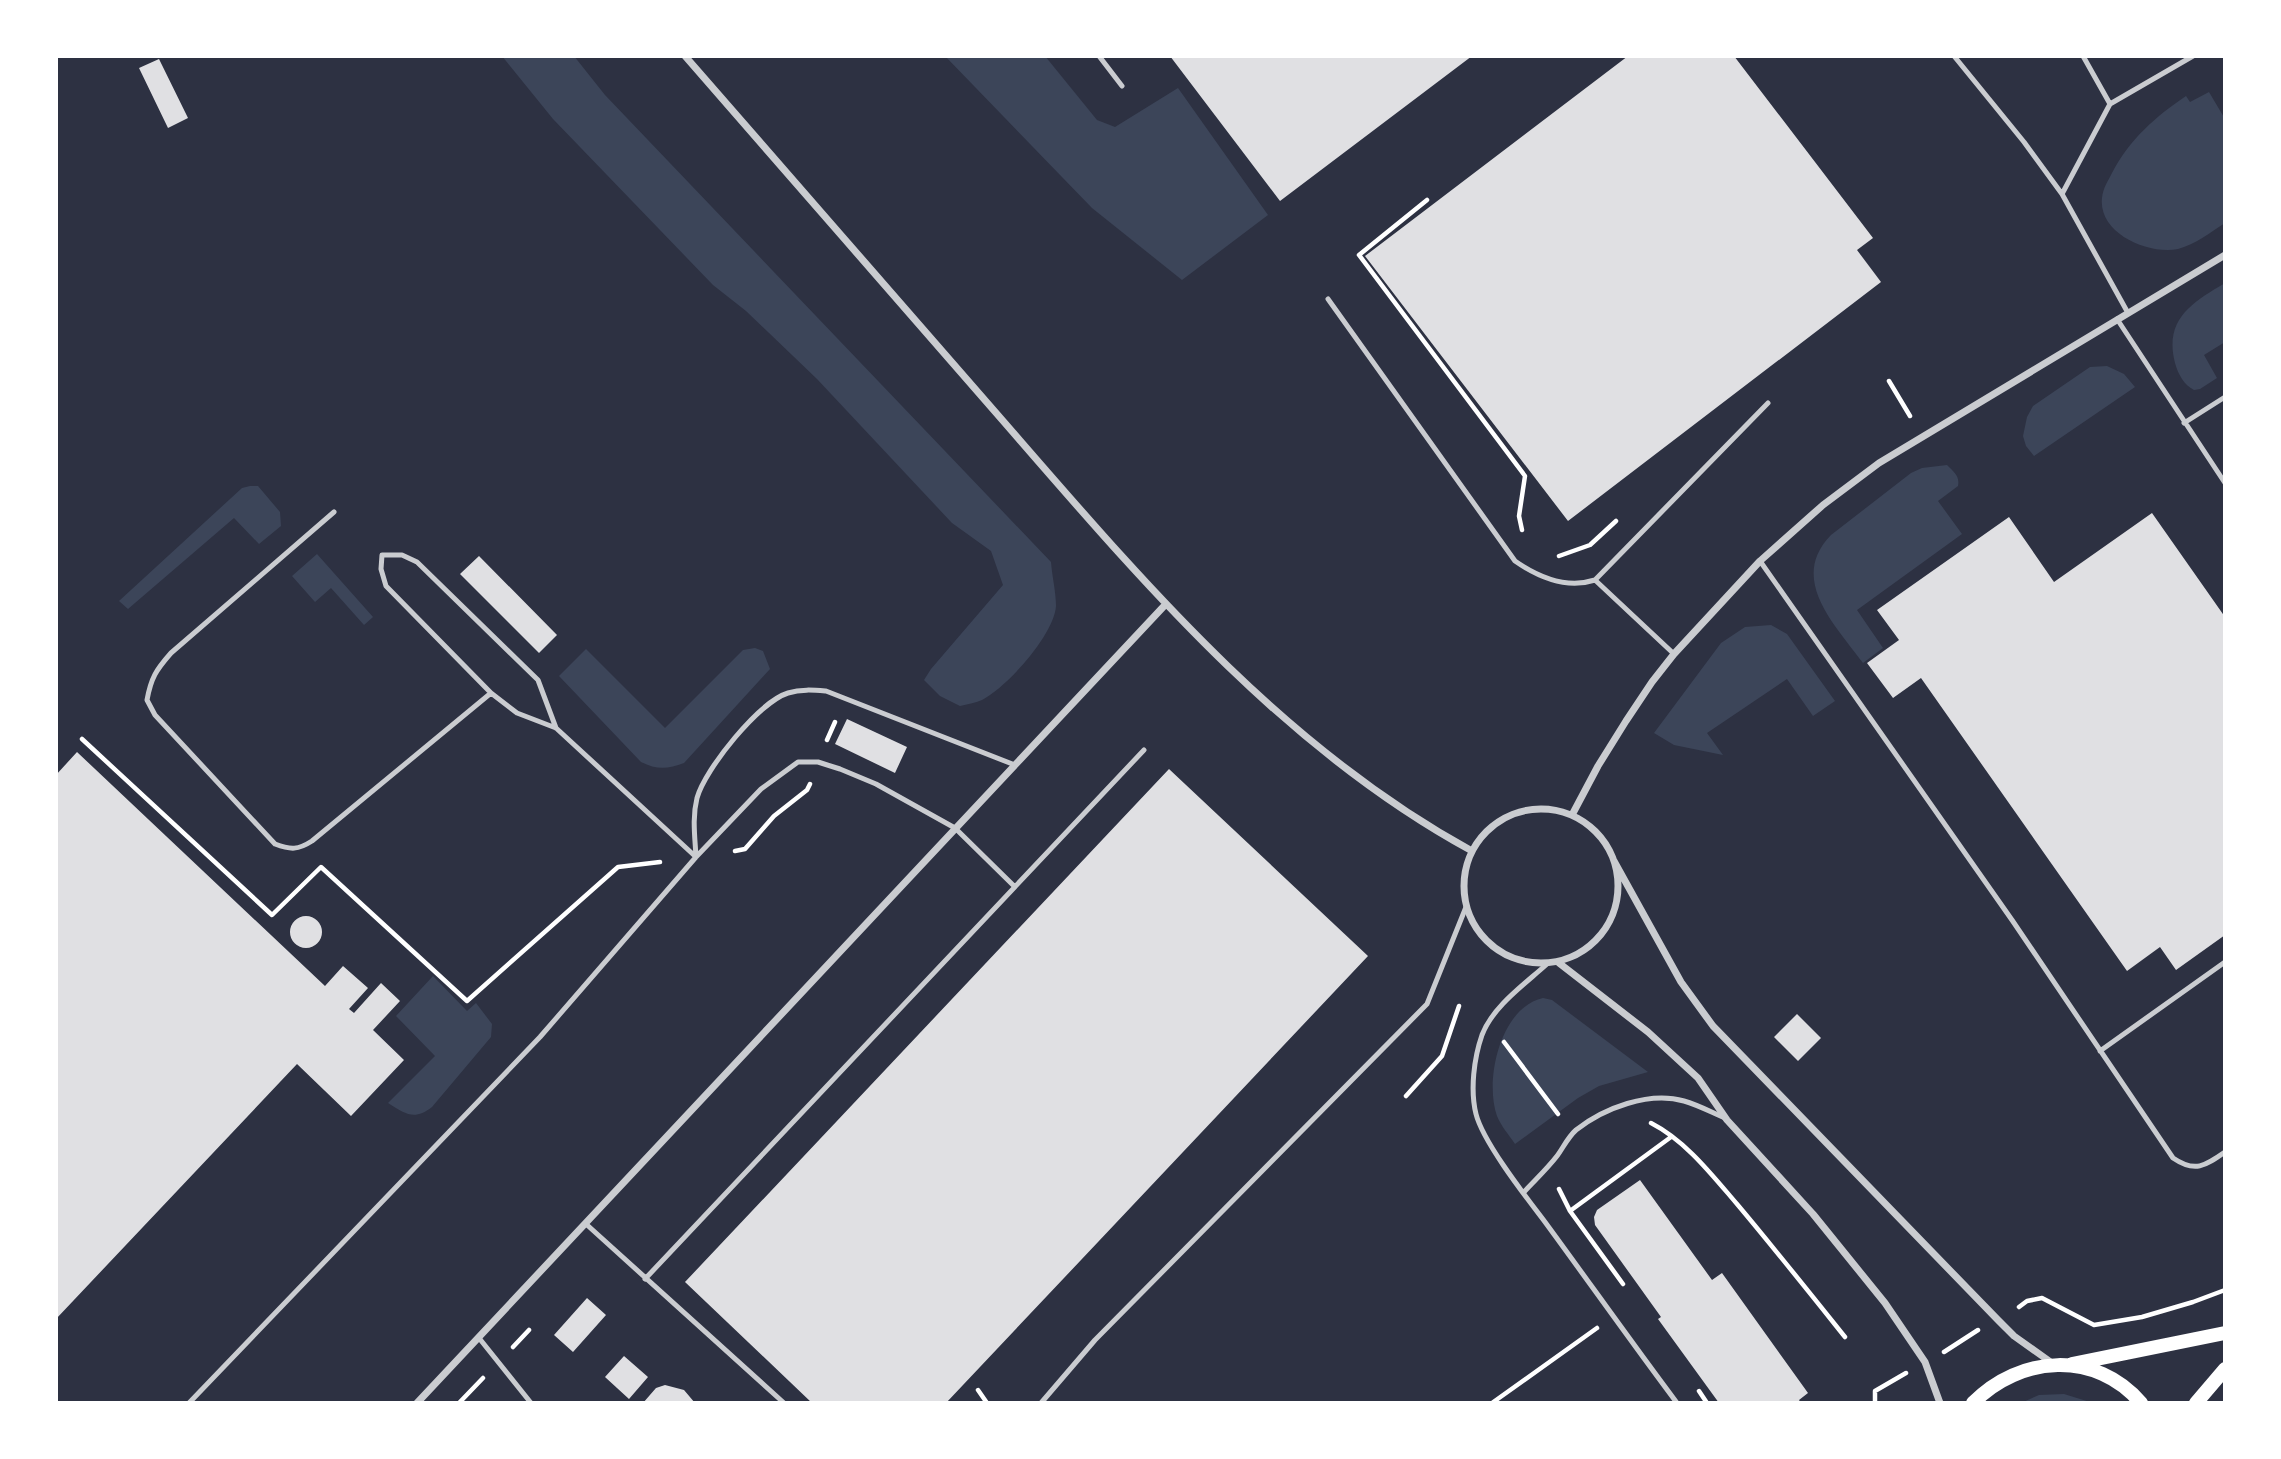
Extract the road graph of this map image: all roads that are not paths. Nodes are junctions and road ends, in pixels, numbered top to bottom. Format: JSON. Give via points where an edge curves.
{"nodes":[{"id":1,"x":685,"y":56,"type":"edge"},
{"id":2,"x":1099,"y":56,"type":"edge"},
{"id":3,"x":1954,"y":56,"type":"edge"},
{"id":4,"x":2083,"y":56,"type":"edge"},
{"id":5,"x":2193,"y":56,"type":"edge"},
{"id":6,"x":1122,"y":86,"type":"dead end"},
{"id":7,"x":2110,"y":104,"type":"junction"},
{"id":8,"x":2062,"y":194,"type":"junction"},
{"id":9,"x":2225,"y":255,"type":"edge"},
{"id":10,"x":1328,"y":299,"type":"dead end"},
{"id":11,"x":2128,"y":313,"type":"junction"},
{"id":12,"x":2117,"y":319,"type":"junction"},
{"id":13,"x":2225,"y":397,"type":"edge"},
{"id":14,"x":1768,"y":403,"type":"dead end"},
{"id":15,"x":2184,"y":422,"type":"junction"},
{"id":16,"x":2225,"y":483,"type":"edge"},
{"id":17,"x":334,"y":512,"type":"dead end"},
{"id":18,"x":1760,"y":561,"type":"junction"},
{"id":19,"x":1595,"y":580,"type":"junction"},
{"id":20,"x":1165,"y":605,"type":"junction"},
{"id":21,"x":1674,"y":654,"type":"junction"},
{"id":22,"x":491,"y":693,"type":"junction"},
{"id":23,"x":556,"y":728,"type":"junction"},
{"id":24,"x":1144,"y":750,"type":"dead end"},
{"id":25,"x":1015,"y":765,"type":"junction"},
{"id":26,"x":1572,"y":815,"type":"junction"},
{"id":27,"x":956,"y":828,"type":"junction"},
{"id":28,"x":1472,"y":851,"type":"junction"},
{"id":29,"x":696,"y":858,"type":"junction"},
{"id":30,"x":1614,"y":861,"type":"junction"},
{"id":31,"x":1014,"y":886,"type":"junction"},
{"id":32,"x":1466,"y":907,"type":"junction"},
{"id":33,"x":1559,"y":962,"type":"junction"},
{"id":34,"x":2225,"y":962,"type":"edge"},
{"id":35,"x":1547,"y":964,"type":"junction"},
{"id":36,"x":2099,"y":1051,"type":"junction"},
{"id":37,"x":1727,"y":1120,"type":"junction"},
{"id":38,"x":2225,"y":1152,"type":"edge"},
{"id":39,"x":1524,"y":1192,"type":"junction"},
{"id":40,"x":586,"y":1224,"type":"junction"},
{"id":41,"x":645,"y":1279,"type":"junction"},
{"id":42,"x":2225,"y":1333,"type":"edge"},
{"id":43,"x":479,"y":1338,"type":"junction"},
{"id":44,"x":2060,"y":1364,"type":"junction"},
{"id":45,"x":2225,"y":1369,"type":"edge"},
{"id":46,"x":190,"y":1403,"type":"edge"},
{"id":47,"x":417,"y":1403,"type":"edge"},
{"id":48,"x":531,"y":1403,"type":"edge"},
{"id":49,"x":784,"y":1403,"type":"edge"},
{"id":50,"x":1041,"y":1403,"type":"edge"},
{"id":51,"x":1677,"y":1403,"type":"edge"},
{"id":52,"x":1940,"y":1403,"type":"edge"},
{"id":53,"x":1973,"y":1403,"type":"edge"},
{"id":54,"x":2141,"y":1403,"type":"edge"},
{"id":55,"x":2196,"y":1403,"type":"edge"}],
"edges":[{"from":1,"to":20,"type":"street"},
{"from":2,"to":6,"type":"lane"},
{"from":3,"to":8,"type":"lane"},
{"from":4,"to":7,"type":"lane"},
{"from":5,"to":7,"type":"lane"},
{"from":7,"to":8,"type":"lane"},
{"from":8,"to":11,"type":"lane"},
{"from":9,"to":11,"type":"street"},
{"from":10,"to":19,"type":"lane","via":[[1515,561],[1550,579],[1581,585]]},
{"from":11,"to":12,"type":"street"},
{"from":12,"to":15,"type":"lane"},
{"from":12,"to":18,"type":"street","via":[[1879,463]]},
{"from":13,"to":15,"type":"lane"},
{"from":14,"to":19,"type":"lane"},
{"from":15,"to":16,"type":"lane"},
{"from":17,"to":22,"type":"lane","via":[[170,653],[155,671],[146,700],[155,715],[275,844],[290,850],[312,841]]},
{"from":18,"to":21,"type":"street"},
{"from":18,"to":36,"type":"lane"},
{"from":19,"to":21,"type":"lane"},
{"from":20,"to":25,"type":"street"},
{"from":20,"to":28,"type":"street","via":[[1309,740],[1373,790]]},
{"from":21,"to":26,"type":"street","via":[[1626,721]]},
{"from":22,"to":23,"type":"lane","via":[[517,713]]},
{"from":22,"to":23,"type":"lane","via":[[386,586],[382,555],[402,555],[417,562],[538,680]]},
{"from":23,"to":29,"type":"lane"},
{"from":24,"to":31,"type":"lane"},
{"from":25,"to":27,"type":"street"},
{"from":25,"to":29,"type":"lane","via":[[826,691],[786,694],[736,736],[698,794],[693,816]]},
{"from":26,"to":28,"type":"street","via":[[1550,809],[1526,810],[1485,832]]},
{"from":26,"to":30,"type":"street","via":[[1591,826]]},
{"from":27,"to":29,"type":"lane","via":[[876,784],[818,762],[798,762],[761,789]]},
{"from":27,"to":31,"type":"lane"},
{"from":27,"to":40,"type":"street"},
{"from":28,"to":32,"type":"street","via":[[1465,869]]},
{"from":29,"to":46,"type":"lane","via":[[540,1037]]},
{"from":30,"to":33,"type":"street","via":[[1619,887],[1614,912],[1602,935],[1583,952]]},
{"from":30,"to":44,"type":"street","via":[[1681,982],[1713,1026],[2014,1336]]},
{"from":31,"to":41,"type":"lane"},
{"from":32,"to":35,"type":"street","via":[[1478,931],[1496,950],[1520,961]]},
{"from":32,"to":50,"type":"lane","via":[[1427,1004],[1104,1330]]},
{"from":33,"to":35,"type":"street"},
{"from":33,"to":37,"type":"street","via":[[1698,1078]]},
{"from":34,"to":36,"type":"lane"},
{"from":35,"to":39,"type":"lane","via":[[1486,1026],[1475,1069],[1476,1115]]},
{"from":36,"to":38,"type":"lane","via":[[2173,1158],[2187,1167],[2197,1167]]},
{"from":37,"to":39,"type":"lane","via":[[1667,1098],[1618,1107],[1574,1132]]},
{"from":37,"to":52,"type":"street","via":[[1813,1214],[1885,1304],[1925,1362]]},
{"from":39,"to":51,"type":"lane"},
{"from":40,"to":41,"type":"lane"},
{"from":40,"to":43,"type":"street"},
{"from":41,"to":49,"type":"lane"},
{"from":42,"to":44,"type":"main road"},
{"from":43,"to":47,"type":"street"},
{"from":43,"to":48,"type":"lane"},
{"from":44,"to":53,"type":"main road","via":[[2018,1371]]},
{"from":44,"to":54,"type":"main road","via":[[2109,1376]]},
{"from":45,"to":55,"type":"main road"}]}
